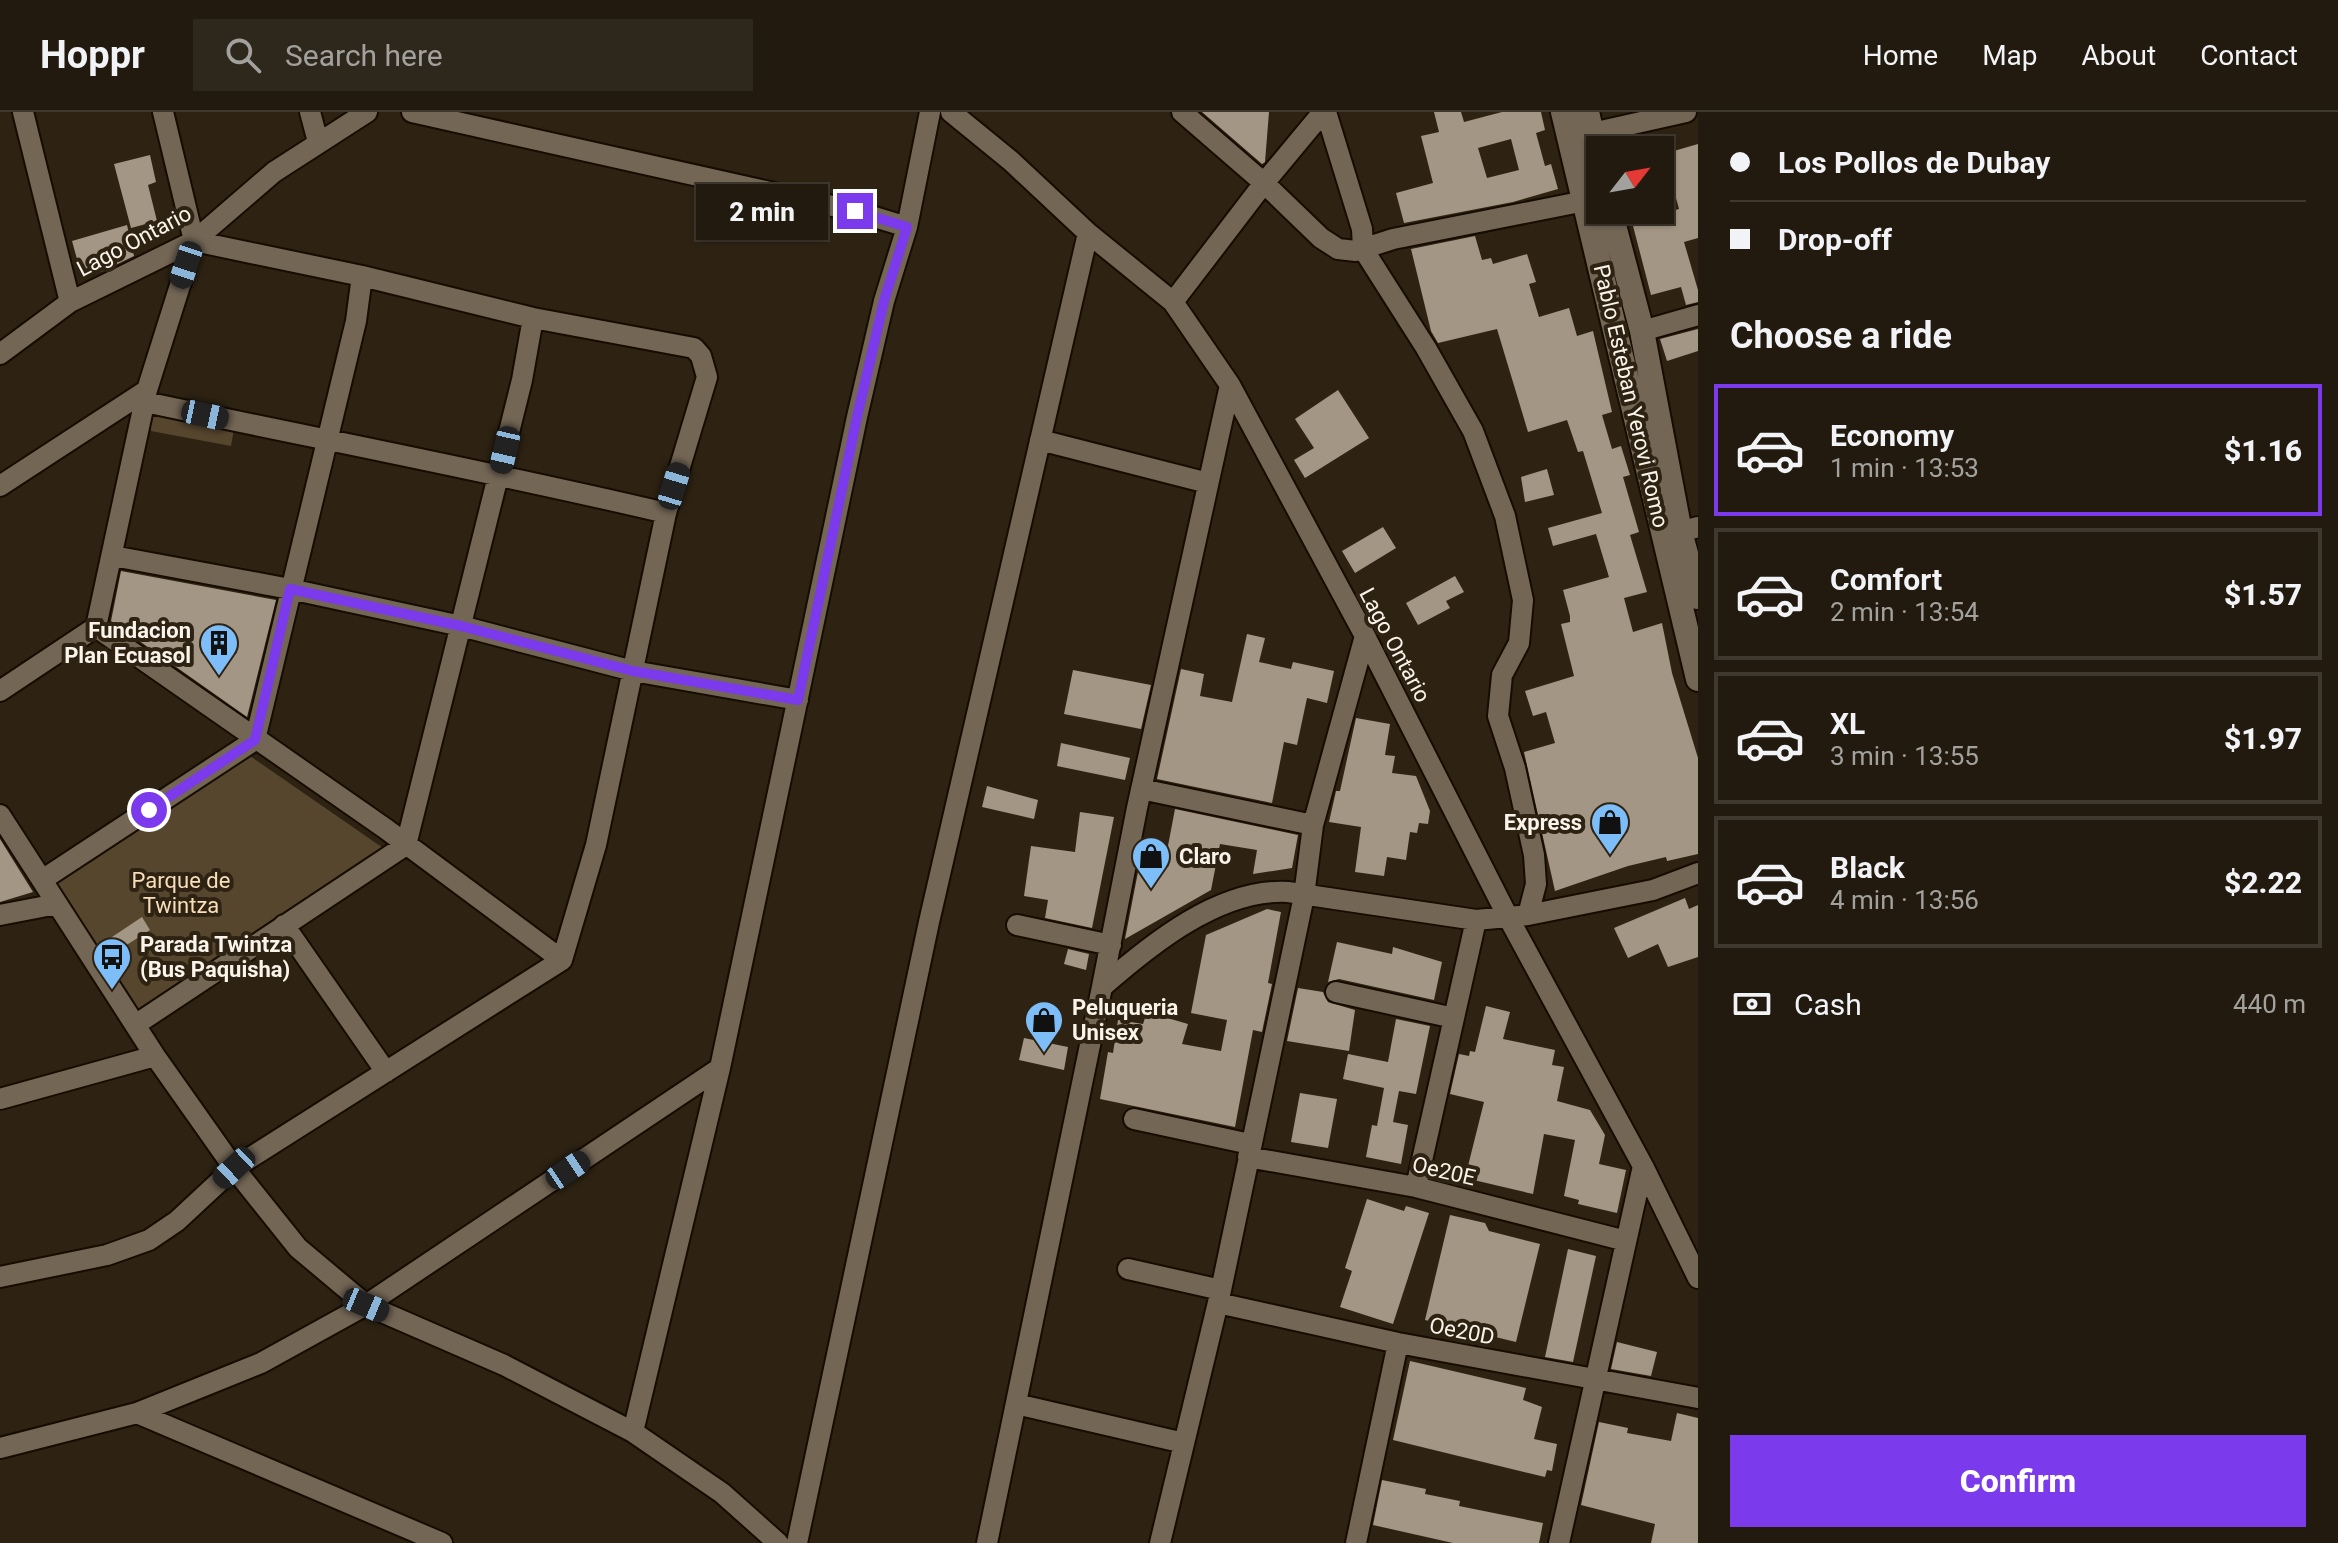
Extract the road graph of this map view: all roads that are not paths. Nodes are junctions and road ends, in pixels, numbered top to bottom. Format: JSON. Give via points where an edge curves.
{"nodes":[{"id":1,"x":23,"y":112,"type":"edge"},
{"id":2,"x":163,"y":112,"type":"edge"},
{"id":3,"x":310,"y":112,"type":"edge"},
{"id":4,"x":367,"y":112,"type":"edge"},
{"id":5,"x":412,"y":112,"type":"edge"},
{"id":6,"x":930,"y":112,"type":"edge"},
{"id":7,"x":951,"y":112,"type":"edge"},
{"id":8,"x":1182,"y":112,"type":"edge"},
{"id":9,"x":1325,"y":112,"type":"edge"},
{"id":10,"x":1563,"y":112,"type":"edge"},
{"id":11,"x":1686,"y":112,"type":"edge"},
{"id":12,"x":1590,"y":122,"type":"edge"},
{"id":13,"x":318,"y":142,"type":"junction"},
{"id":14,"x":1586,"y":181,"type":"edge"},
{"id":15,"x":1264,"y":183,"type":"junction"},
{"id":16,"x":1586,"y":200,"type":"edge"},
{"id":17,"x":1598,"y":224,"type":"edge"},
{"id":18,"x":1614,"y":224,"type":"edge"},
{"id":19,"x":907,"y":227,"type":"junction"},
{"id":20,"x":1088,"y":233,"type":"junction"},
{"id":21,"x":194,"y":241,"type":"junction"},
{"id":22,"x":1363,"y":249,"type":"junction"},
{"id":23,"x":362,"y":276,"type":"junction"},
{"id":24,"x":70,"y":302,"type":"junction"},
{"id":25,"x":1173,"y":302,"type":"junction"},
{"id":26,"x":1698,"y":315,"type":"edge"},
{"id":27,"x":533,"y":318,"type":"junction"},
{"id":28,"x":1642,"y":331,"type":"junction"},
{"id":29,"x":0,"y":354,"type":"edge"},
{"id":30,"x":1230,"y":385,"type":"junction"},
{"id":31,"x":146,"y":396,"type":"junction"},
{"id":32,"x":1040,"y":440,"type":"junction"},
{"id":33,"x":325,"y":441,"type":"junction"},
{"id":34,"x":500,"y":473,"type":"junction"},
{"id":35,"x":1208,"y":483,"type":"junction"},
{"id":36,"x":0,"y":486,"type":"edge"},
{"id":37,"x":666,"y":513,"type":"junction"},
{"id":38,"x":1689,"y":530,"type":"edge"},
{"id":39,"x":113,"y":556,"type":"junction"},
{"id":40,"x":290,"y":589,"type":"junction"},
{"id":41,"x":1698,"y":597,"type":"edge"},
{"id":42,"x":461,"y":626,"type":"junction"},
{"id":43,"x":96,"y":627,"type":"junction"},
{"id":44,"x":1365,"y":636,"type":"junction"},
{"id":45,"x":633,"y":671,"type":"junction"},
{"id":46,"x":1698,"y":679,"type":"edge"},
{"id":47,"x":0,"y":691,"type":"edge"},
{"id":48,"x":798,"y":700,"type":"junction"},
{"id":49,"x":255,"y":740,"type":"junction"},
{"id":50,"x":1141,"y":789,"type":"junction"},
{"id":51,"x":0,"y":815,"type":"edge"},
{"id":52,"x":1313,"y":825,"type":"junction"},
{"id":53,"x":406,"y":845,"type":"junction"},
{"id":54,"x":1698,"y":873,"type":"edge"},
{"id":55,"x":42,"y":880,"type":"junction"},
{"id":56,"x":1304,"y":896,"type":"junction"},
{"id":57,"x":57,"y":904,"type":"junction"},
{"id":58,"x":0,"y":915,"type":"edge"},
{"id":59,"x":1518,"y":916,"type":"junction"},
{"id":60,"x":1476,"y":920,"type":"junction"},
{"id":61,"x":284,"y":925,"type":"junction"},
{"id":62,"x":1017,"y":925,"type":"dead end"},
{"id":63,"x":1111,"y":945,"type":"junction"},
{"id":64,"x":562,"y":960,"type":"junction"},
{"id":65,"x":1102,"y":987,"type":"junction"},
{"id":66,"x":1336,"y":992,"type":"dead end"},
{"id":67,"x":1454,"y":1018,"type":"junction"},
{"id":68,"x":135,"y":1025,"type":"junction"},
{"id":69,"x":155,"y":1056,"type":"junction"},
{"id":70,"x":720,"y":1068,"type":"junction"},
{"id":71,"x":386,"y":1072,"type":"junction"},
{"id":72,"x":0,"y":1099,"type":"edge"},
{"id":73,"x":1134,"y":1119,"type":"dead end"},
{"id":74,"x":1249,"y":1150,"type":"junction"},
{"id":75,"x":1643,"y":1166,"type":"junction"},
{"id":76,"x":234,"y":1168,"type":"junction"},
{"id":77,"x":1416,"y":1187,"type":"junction"},
{"id":78,"x":1626,"y":1241,"type":"junction"},
{"id":79,"x":1128,"y":1269,"type":"dead end"},
{"id":80,"x":0,"y":1277,"type":"edge"},
{"id":81,"x":1698,"y":1278,"type":"edge"},
{"id":82,"x":1220,"y":1296,"type":"junction"},
{"id":83,"x":366,"y":1305,"type":"junction"},
{"id":84,"x":1398,"y":1343,"type":"junction"},
{"id":85,"x":1595,"y":1382,"type":"junction"},
{"id":86,"x":1698,"y":1398,"type":"edge"},
{"id":87,"x":1016,"y":1404,"type":"junction"},
{"id":88,"x":137,"y":1413,"type":"junction"},
{"id":89,"x":633,"y":1432,"type":"junction"},
{"id":90,"x":1184,"y":1443,"type":"junction"},
{"id":91,"x":0,"y":1448,"type":"edge"},
{"id":92,"x":442,"y":1543,"type":"edge"},
{"id":93,"x":778,"y":1543,"type":"edge"},
{"id":94,"x":797,"y":1543,"type":"edge"},
{"id":95,"x":987,"y":1543,"type":"edge"},
{"id":96,"x":1160,"y":1543,"type":"edge"},
{"id":97,"x":1356,"y":1543,"type":"edge"},
{"id":98,"x":1559,"y":1543,"type":"edge"}],
"edges":[{"from":1,"to":24,"type":"street"},
{"from":2,"to":21,"type":"street"},
{"from":3,"to":13,"type":"street"},
{"from":4,"to":13,"type":"street","name":"Lago Ontario"},
{"from":5,"to":19,"type":"street"},
{"from":6,"to":19,"type":"street"},
{"from":7,"to":20,"type":"street","name":"Lago Ontario"},
{"from":8,"to":15,"type":"street"},
{"from":9,"to":15,"type":"street"},
{"from":9,"to":22,"type":"street","via":[[1362,229]]},
{"from":10,"to":14,"type":"street","name":"Pablo Esteban Yerovi Romo"},
{"from":11,"to":12,"type":"street"},
{"from":13,"to":21,"type":"street","name":"Lago Ontario","via":[[274,172]]},
{"from":15,"to":22,"type":"street","via":[[1321,238],[1338,249]]},
{"from":15,"to":25,"type":"street"},
{"from":16,"to":22,"type":"street"},
{"from":17,"to":46,"type":"street","name":"Pablo Esteban Yerovi Romo"},
{"from":18,"to":28,"type":"street","name":"Pablo Esteban Yerovi Romo"},
{"from":19,"to":48,"type":"street","via":[[857,417]]},
{"from":20,"to":25,"type":"street","name":"Lago Ontario"},
{"from":20,"to":32,"type":"street"},
{"from":21,"to":23,"type":"street"},
{"from":21,"to":24,"type":"street","name":"Lago Ontario"},
{"from":21,"to":31,"type":"street"},
{"from":22,"to":59,"type":"street","via":[[1473,431],[1505,516],[1523,600],[1519,643],[1502,675],[1498,716],[1515,768],[1536,884]]},
{"from":23,"to":27,"type":"street"},
{"from":23,"to":33,"type":"street"},
{"from":24,"to":29,"type":"street","name":"Lago Ontario"},
{"from":25,"to":30,"type":"street","name":"Lago Ontario"},
{"from":26,"to":28,"type":"street"},
{"from":27,"to":34,"type":"street"},
{"from":27,"to":37,"type":"street","via":[[681,345],[701,356],[707,377]]},
{"from":28,"to":38,"type":"street","name":"Pablo Esteban Yerovi Romo"},
{"from":30,"to":35,"type":"street"},
{"from":30,"to":44,"type":"street","name":"Lago Ontario"},
{"from":31,"to":33,"type":"street"},
{"from":31,"to":36,"type":"street"},
{"from":31,"to":39,"type":"street"},
{"from":32,"to":35,"type":"street"},
{"from":32,"to":94,"type":"street","via":[[929,922]]},
{"from":33,"to":34,"type":"street"},
{"from":33,"to":40,"type":"street"},
{"from":34,"to":37,"type":"street"},
{"from":34,"to":42,"type":"street"},
{"from":35,"to":50,"type":"street"},
{"from":37,"to":45,"type":"street"},
{"from":38,"to":41,"type":"street","name":"Pablo Esteban Yerovi Romo"},
{"from":39,"to":40,"type":"street"},
{"from":39,"to":43,"type":"street"},
{"from":40,"to":42,"type":"street"},
{"from":40,"to":49,"type":"street"},
{"from":42,"to":45,"type":"street"},
{"from":42,"to":53,"type":"street"},
{"from":43,"to":47,"type":"street"},
{"from":43,"to":49,"type":"street"},
{"from":44,"to":52,"type":"street"},
{"from":44,"to":59,"type":"street","name":"Lago Ontario"},
{"from":45,"to":48,"type":"street"},
{"from":45,"to":64,"type":"street","via":[[596,845]]},
{"from":48,"to":70,"type":"street"},
{"from":49,"to":53,"type":"street"},
{"from":49,"to":55,"type":"street"},
{"from":50,"to":52,"type":"street"},
{"from":50,"to":63,"type":"street"},
{"from":51,"to":55,"type":"street"},
{"from":52,"to":56,"type":"street"},
{"from":53,"to":61,"type":"street"},
{"from":53,"to":64,"type":"street"},
{"from":54,"to":59,"type":"street","via":[[1653,890]]},
{"from":55,"to":57,"type":"street"},
{"from":56,"to":60,"type":"street"},
{"from":56,"to":65,"type":"street","via":[[1267,891],[1239,897],[1164,939]]},
{"from":56,"to":74,"type":"street"},
{"from":57,"to":58,"type":"street"},
{"from":57,"to":68,"type":"street"},
{"from":59,"to":60,"type":"street"},
{"from":59,"to":75,"type":"street","name":"Lago Ontario"},
{"from":60,"to":67,"type":"street"},
{"from":61,"to":68,"type":"street"},
{"from":61,"to":71,"type":"street"},
{"from":62,"to":63,"type":"street"},
{"from":63,"to":65,"type":"street"},
{"from":64,"to":71,"type":"street"},
{"from":65,"to":87,"type":"street"},
{"from":66,"to":67,"type":"street"},
{"from":67,"to":77,"type":"street"},
{"from":68,"to":69,"type":"street"},
{"from":69,"to":72,"type":"street"},
{"from":69,"to":76,"type":"street"},
{"from":70,"to":83,"type":"street"},
{"from":70,"to":89,"type":"street"},
{"from":71,"to":76,"type":"street"},
{"from":73,"to":74,"type":"street","name":"Oe20E"},
{"from":74,"to":77,"type":"street","name":"Oe20E"},
{"from":74,"to":82,"type":"street"},
{"from":75,"to":78,"type":"street"},
{"from":75,"to":81,"type":"street","name":"Lago Ontario"},
{"from":76,"to":80,"type":"street","via":[[149,1240],[107,1255]]},
{"from":76,"to":83,"type":"street","via":[[298,1248]]},
{"from":77,"to":78,"type":"street","name":"Oe20E"},
{"from":78,"to":85,"type":"street"},
{"from":79,"to":82,"type":"street","name":"Oe20D"},
{"from":82,"to":84,"type":"street","name":"Oe20D"},
{"from":82,"to":90,"type":"street"},
{"from":83,"to":88,"type":"street","via":[[261,1363]]},
{"from":83,"to":89,"type":"street","via":[[504,1365]]},
{"from":84,"to":85,"type":"street","name":"Oe20D"},
{"from":84,"to":97,"type":"street"},
{"from":85,"to":86,"type":"street","name":"Oe20D"},
{"from":85,"to":98,"type":"street"},
{"from":87,"to":90,"type":"street"},
{"from":87,"to":95,"type":"street"},
{"from":88,"to":91,"type":"street"},
{"from":88,"to":92,"type":"street"},
{"from":89,"to":93,"type":"street","via":[[722,1493]]},
{"from":90,"to":96,"type":"street"}]}
